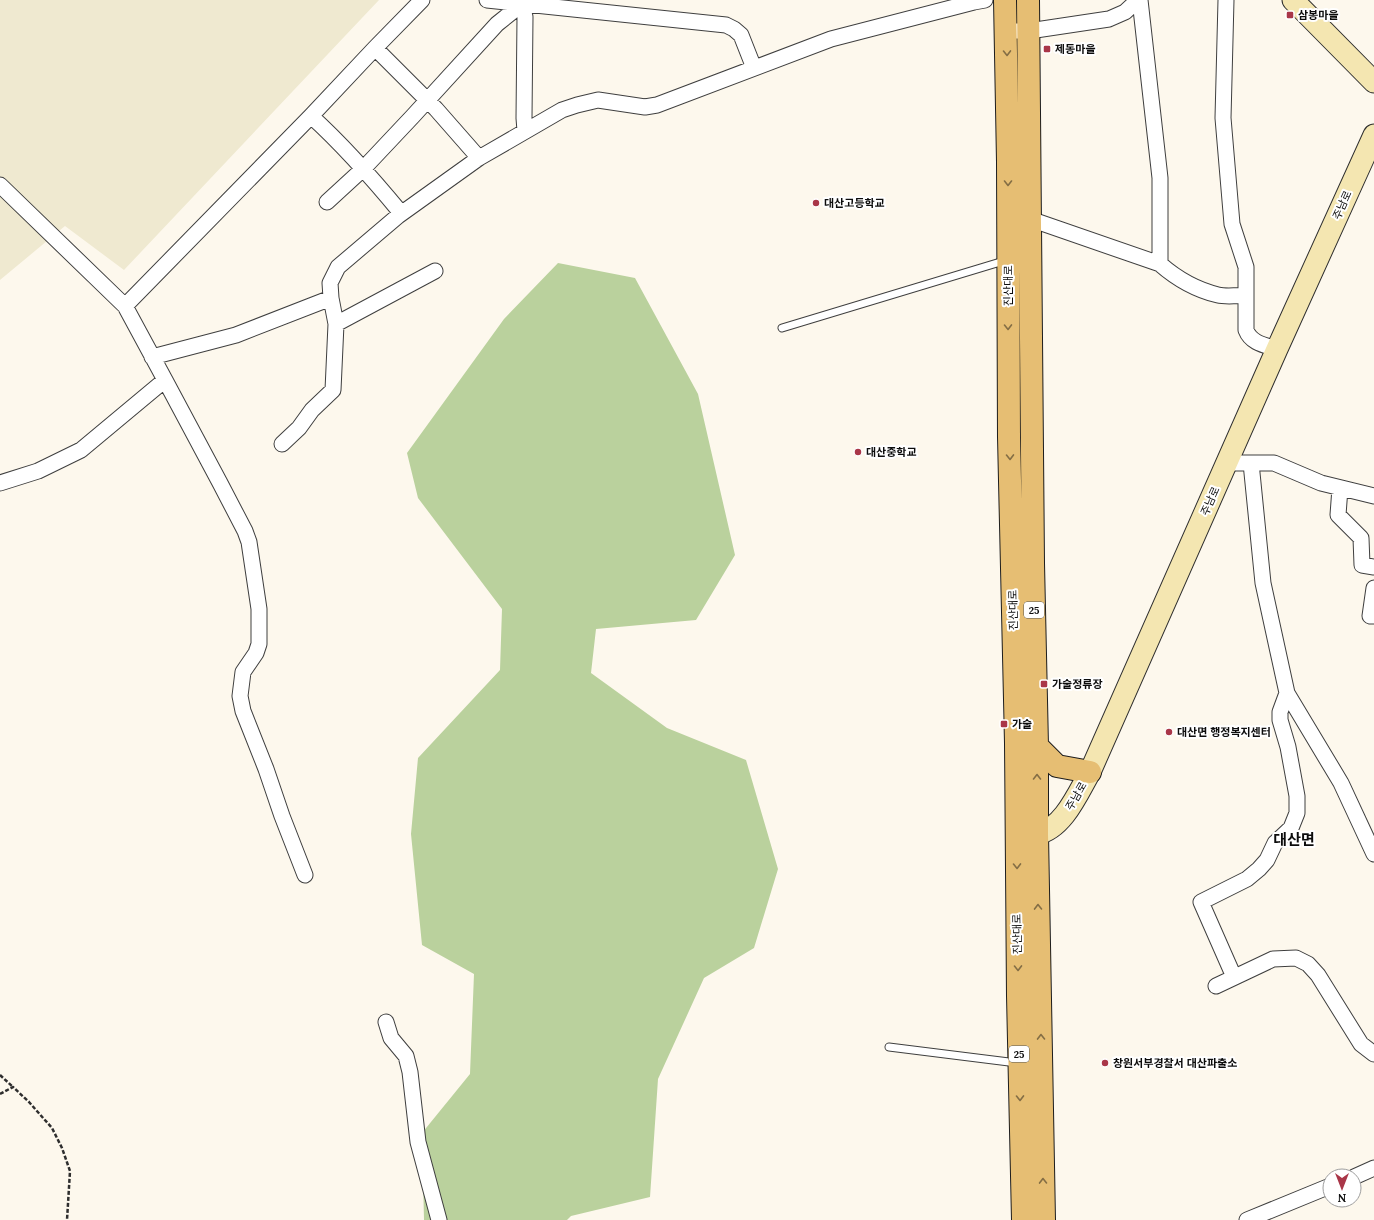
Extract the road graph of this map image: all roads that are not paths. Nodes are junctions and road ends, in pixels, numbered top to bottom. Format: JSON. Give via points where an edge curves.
{"nodes":[{"id":1,"x":422,"y":0,"type":"edge"},
{"id":2,"x":487,"y":0,"type":"edge"},
{"id":3,"x":986,"y":0,"type":"edge"},
{"id":4,"x":1005,"y":0,"type":"edge"},
{"id":5,"x":1028,"y":0,"type":"edge"},
{"id":6,"x":1139,"y":0,"type":"edge"},
{"id":7,"x":1226,"y":0,"type":"edge"},
{"id":8,"x":1293,"y":0,"type":"edge"},
{"id":9,"x":522,"y":4,"type":"junction"},
{"id":10,"x":1006,"y":32,"type":"junction"},
{"id":11,"x":1029,"y":32,"type":"junction"},
{"id":12,"x":375,"y":48,"type":"junction"},
{"id":13,"x":754,"y":68,"type":"junction"},
{"id":14,"x":1374,"y":82,"type":"edge"},
{"id":15,"x":428,"y":100,"type":"junction"},
{"id":16,"x":311,"y":116,"type":"junction"},
{"id":17,"x":525,"y":131,"type":"junction"},
{"id":18,"x":1374,"y":135,"type":"edge"},
{"id":19,"x":479,"y":158,"type":"junction"},
{"id":20,"x":364,"y":168,"type":"junction"},
{"id":21,"x":0,"y":185,"type":"edge"},
{"id":22,"x":327,"y":202,"type":"dead end"},
{"id":23,"x":401,"y":213,"type":"junction"},
{"id":24,"x":1030,"y":219,"type":"junction"},
{"id":25,"x":1019,"y":259,"type":"junction"},
{"id":26,"x":1160,"y":264,"type":"junction"},
{"id":27,"x":435,"y":271,"type":"dead end"},
{"id":28,"x":1246,"y":296,"type":"junction"},
{"id":29,"x":331,"y":298,"type":"junction"},
{"id":30,"x":125,"y":306,"type":"junction"},
{"id":31,"x":336,"y":324,"type":"junction"},
{"id":32,"x":782,"y":328,"type":"dead end"},
{"id":33,"x":1277,"y":349,"type":"junction"},
{"id":34,"x":152,"y":357,"type":"junction"},
{"id":35,"x":165,"y":380,"type":"junction"},
{"id":36,"x":282,"y":444,"type":"dead end"},
{"id":37,"x":1227,"y":463,"type":"junction"},
{"id":38,"x":1251,"y":463,"type":"junction"},
{"id":39,"x":0,"y":483,"type":"edge"},
{"id":40,"x":1340,"y":488,"type":"junction"},
{"id":41,"x":1374,"y":496,"type":"edge"},
{"id":42,"x":1374,"y":567,"type":"edge"},
{"id":43,"x":1374,"y":588,"type":"edge"},
{"id":44,"x":1374,"y":616,"type":"edge"},
{"id":45,"x":1287,"y":693,"type":"junction"},
{"id":46,"x":1038,"y":746,"type":"junction"},
{"id":47,"x":1090,"y":772,"type":"junction"},
{"id":48,"x":1026,"y":834,"type":"junction"},
{"id":49,"x":1374,"y":854,"type":"edge"},
{"id":50,"x":305,"y":874,"type":"dead end"},
{"id":51,"x":1234,"y":977,"type":"junction"},
{"id":52,"x":1216,"y":986,"type":"dead end"},
{"id":53,"x":386,"y":1022,"type":"dead end"},
{"id":54,"x":889,"y":1048,"type":"dead end"},
{"id":55,"x":1374,"y":1054,"type":"edge"},
{"id":56,"x":1030,"y":1063,"type":"junction"},
{"id":57,"x":1374,"y":1168,"type":"edge"},
{"id":58,"x":1362,"y":1173,"type":"edge"},
{"id":59,"x":1322,"y":1189,"type":"edge"},
{"id":60,"x":1048,"y":1218,"type":"edge"},
{"id":61,"x":439,"y":1220,"type":"edge"},
{"id":62,"x":1023,"y":1220,"type":"edge"},
{"id":63,"x":1247,"y":1220,"type":"edge"}],
"edges":[{"from":1,"to":12,"type":"street"},
{"from":2,"to":9,"type":"street"},
{"from":3,"to":13,"type":"street","via":[[831,39]]},
{"from":4,"to":10,"type":"main road","name":"진산대로","number":"25"},
{"from":5,"to":11,"type":"main road","name":"진산대로","number":"25"},
{"from":6,"to":11,"type":"street","via":[[1125,12],[1109,19]]},
{"from":6,"to":26,"type":"street","via":[[1160,178]]},
{"from":7,"to":28,"type":"street","via":[[1223,118],[1232,224],[1246,267]]},
{"from":8,"to":14,"type":"street"},
{"from":9,"to":13,"type":"street","via":[[726,25],[740,35]]},
{"from":9,"to":15,"type":"street","via":[[497,24]]},
{"from":9,"to":17,"type":"street","via":[[525,17]]},
{"from":10,"to":11,"type":"street"},
{"from":10,"to":25,"type":"main road","name":"진산대로","number":"25","one_way":true},
{"from":11,"to":24,"type":"main road","name":"진산대로","number":"25"},
{"from":12,"to":15,"type":"street"},
{"from":12,"to":16,"type":"street"},
{"from":13,"to":17,"type":"street","via":[[657,105],[645,107],[598,100],[589,102],[562,110]]},
{"from":15,"to":19,"type":"street"},
{"from":15,"to":20,"type":"street"},
{"from":16,"to":20,"type":"street"},
{"from":16,"to":30,"type":"street"},
{"from":17,"to":19,"type":"street"},
{"from":18,"to":33,"type":"street","name":"주남로"},
{"from":19,"to":23,"type":"street"},
{"from":20,"to":22,"type":"street"},
{"from":20,"to":23,"type":"street"},
{"from":21,"to":30,"type":"street"},
{"from":23,"to":29,"type":"street","via":[[338,267],[330,283]]},
{"from":24,"to":25,"type":"main road","name":"진산대로","number":"25"},
{"from":24,"to":26,"type":"street"},
{"from":25,"to":32,"type":"lane"},
{"from":25,"to":46,"type":"main road","name":"진산대로","number":"25","via":[[1033,564]]},
{"from":25,"to":48,"type":"main road","name":"진산대로","number":"25","one_way":true,"via":[[1009,438],[1016,743]]},
{"from":26,"to":28,"type":"street","via":[[1172,274],[1200,288],[1219,295]]},
{"from":27,"to":31,"type":"street"},
{"from":28,"to":33,"type":"street","via":[[1248,336],[1256,342]]},
{"from":29,"to":31,"type":"street"},
{"from":29,"to":34,"type":"street","via":[[236,335]]},
{"from":30,"to":34,"type":"street"},
{"from":31,"to":36,"type":"street","via":[[333,390]]},
{"from":33,"to":37,"type":"street","name":"주남로"},
{"from":34,"to":35,"type":"street"},
{"from":35,"to":39,"type":"street","via":[[82,450],[38,471]]},
{"from":35,"to":50,"type":"street","via":[[249,542],[259,609],[259,644],[243,672],[240,696]]},
{"from":37,"to":38,"type":"street"},
{"from":37,"to":47,"type":"street","name":"주남로"},
{"from":38,"to":40,"type":"street","via":[[1274,463],[1321,483]]},
{"from":38,"to":45,"type":"street","via":[[1263,583]]},
{"from":40,"to":41,"type":"street"},
{"from":40,"to":42,"type":"street","via":[[1338,515],[1361,538],[1362,565]]},
{"from":43,"to":44,"type":"street","via":[[1370,616]]},
{"from":45,"to":49,"type":"street","via":[[1341,783]]},
{"from":45,"to":51,"type":"street","via":[[1280,712],[1280,720],[1297,796],[1296,813],[1291,828],[1275,843],[1267,860],[1247,879],[1201,902]]},
{"from":46,"to":47,"type":"main road","via":[[1057,766]]},
{"from":48,"to":46,"type":"main road","name":"진산대로","number":"25","one_way":true},
{"from":47,"to":48,"type":"street","name":"주남로","via":[[1072,804],[1053,827]]},
{"from":48,"to":56,"type":"main road","name":"진산대로","number":"25"},
{"from":51,"to":52,"type":"street"},
{"from":51,"to":55,"type":"street","via":[[1273,959],[1296,958],[1308,964],[1318,975],[1361,1044]]},
{"from":53,"to":61,"type":"street","via":[[391,1038],[406,1056],[418,1142]]},
{"from":54,"to":56,"type":"lane"},
{"from":60,"to":56,"type":"main road","name":"진산대로","number":"25","one_way":true},
{"from":56,"to":62,"type":"main road","name":"진산대로","number":"25","one_way":true},
{"from":57,"to":58,"type":"street"},
{"from":59,"to":63,"type":"street"}]}
